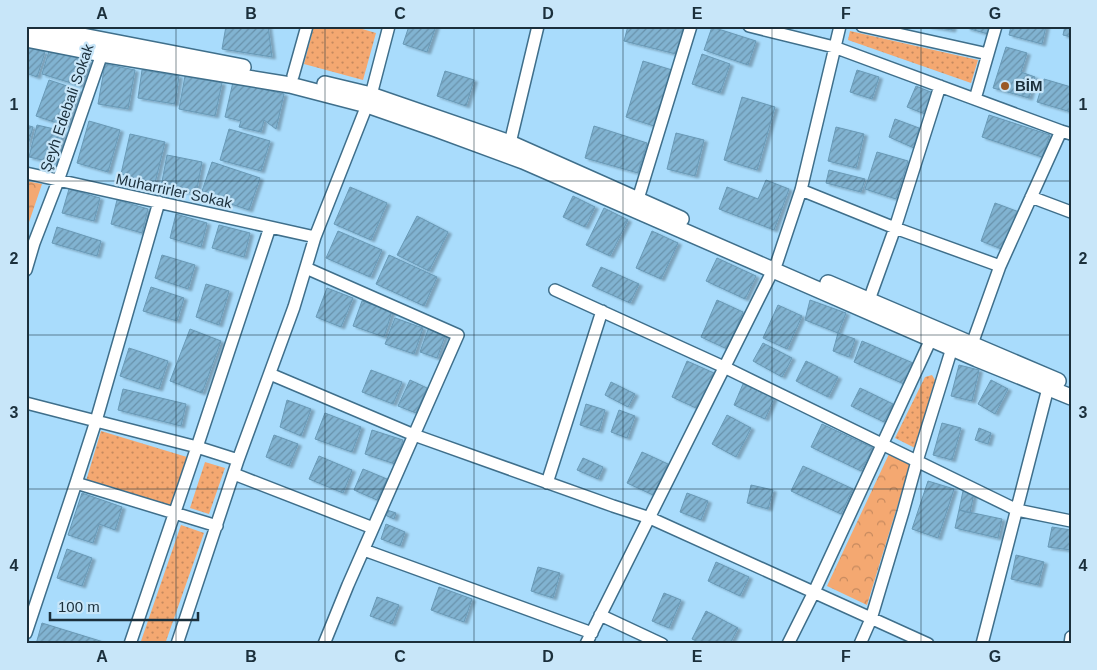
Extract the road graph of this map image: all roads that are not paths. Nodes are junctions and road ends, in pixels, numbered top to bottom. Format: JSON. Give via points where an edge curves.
{"nodes":[{"id":1,"x":30,"y":26,"type":"edge"},
{"id":2,"x":307,"y":26,"type":"edge"},
{"id":3,"x":389,"y":26,"type":"edge"},
{"id":4,"x":538,"y":26,"type":"edge"},
{"id":5,"x":691,"y":26,"type":"edge"},
{"id":6,"x":749,"y":26,"type":"edge"},
{"id":7,"x":840,"y":26,"type":"edge"},
{"id":8,"x":862,"y":26,"type":"edge"},
{"id":9,"x":996,"y":26,"type":"edge"},
{"id":10,"x":76,"y":37,"type":"edge"},
{"id":11,"x":26,"y":39,"type":"edge"},
{"id":12,"x":834,"y":47,"type":"junction"},
{"id":13,"x":104,"y":48,"type":"junction"},
{"id":14,"x":988,"y":54,"type":"junction"},
{"id":15,"x":292,"y":76,"type":"junction"},
{"id":16,"x":940,"y":86,"type":"junction"},
{"id":17,"x":975,"y":99,"type":"junction"},
{"id":18,"x":369,"y":100,"type":"junction"},
{"id":19,"x":1066,"y":133,"type":"edge"},
{"id":20,"x":510,"y":143,"type":"junction"},
{"id":21,"x":26,"y":173,"type":"edge"},
{"id":22,"x":58,"y":181,"type":"junction"},
{"id":23,"x":801,"y":190,"type":"junction"},
{"id":24,"x":1031,"y":197,"type":"junction"},
{"id":25,"x":638,"y":199,"type":"junction"},
{"id":26,"x":158,"y":202,"type":"junction"},
{"id":27,"x":1071,"y":212,"type":"edge"},
{"id":28,"x":270,"y":228,"type":"junction"},
{"id":29,"x":894,"y":228,"type":"junction"},
{"id":30,"x":315,"y":237,"type":"junction"},
{"id":31,"x":30,"y":242,"type":"edge"},
{"id":32,"x":775,"y":266,"type":"junction"},
{"id":33,"x":1000,"y":266,"type":"junction"},
{"id":34,"x":306,"y":268,"type":"junction"},
{"id":35,"x":26,"y":270,"type":"edge"},
{"id":36,"x":555,"y":290,"type":"dead end"},
{"id":37,"x":869,"y":300,"type":"junction"},
{"id":38,"x":602,"y":312,"type":"junction"},
{"id":39,"x":930,"y":339,"type":"junction"},
{"id":40,"x":972,"y":344,"type":"junction"},
{"id":41,"x":952,"y":348,"type":"junction"},
{"id":42,"x":724,"y":367,"type":"junction"},
{"id":43,"x":270,"y":374,"type":"junction"},
{"id":44,"x":1071,"y":386,"type":"edge"},
{"id":45,"x":1048,"y":388,"type":"junction"},
{"id":46,"x":1071,"y":397,"type":"edge"},
{"id":47,"x":26,"y":403,"type":"edge"},
{"id":48,"x":96,"y":421,"type":"junction"},
{"id":49,"x":414,"y":435,"type":"junction"},
{"id":50,"x":881,"y":445,"type":"junction"},
{"id":51,"x":197,"y":447,"type":"junction"},
{"id":52,"x":238,"y":460,"type":"junction"},
{"id":53,"x":917,"y":461,"type":"junction"},
{"id":54,"x":234,"y":474,"type":"junction"},
{"id":55,"x":547,"y":483,"type":"junction"},
{"id":56,"x":76,"y":484,"type":"junction"},
{"id":57,"x":1017,"y":510,"type":"junction"},
{"id":58,"x":174,"y":514,"type":"junction"},
{"id":59,"x":650,"y":518,"type":"junction"},
{"id":60,"x":1071,"y":521,"type":"edge"},
{"id":61,"x":217,"y":526,"type":"junction"},
{"id":62,"x":373,"y":528,"type":"junction"},
{"id":63,"x":364,"y":550,"type":"junction"},
{"id":64,"x":814,"y":592,"type":"junction"},
{"id":65,"x":600,"y":615,"type":"junction"},
{"id":66,"x":871,"y":619,"type":"junction"},
{"id":67,"x":26,"y":633,"type":"edge"},
{"id":68,"x":592,"y":633,"type":"junction"},
{"id":69,"x":1071,"y":637,"type":"edge"},
{"id":70,"x":130,"y":644,"type":"edge"},
{"id":71,"x":177,"y":644,"type":"edge"},
{"id":72,"x":324,"y":644,"type":"edge"},
{"id":73,"x":586,"y":644,"type":"edge"},
{"id":74,"x":662,"y":644,"type":"edge"},
{"id":75,"x":788,"y":644,"type":"edge"},
{"id":76,"x":860,"y":644,"type":"edge"},
{"id":77,"x":928,"y":644,"type":"edge"},
{"id":78,"x":982,"y":644,"type":"edge"},
{"id":79,"x":1070,"y":644,"type":"edge"}],
"edges":[{"from":1,"to":10,"type":"street"},
{"from":2,"to":15,"type":"street"},
{"from":3,"to":18,"type":"street"},
{"from":4,"to":20,"type":"street"},
{"from":5,"to":25,"type":"street"},
{"from":6,"to":12,"type":"street"},
{"from":7,"to":12,"type":"street"},
{"from":8,"to":14,"type":"street"},
{"from":9,"to":14,"type":"street"},
{"from":10,"to":11,"type":"street"},
{"from":10,"to":13,"type":"street"},
{"from":12,"to":16,"type":"street"},
{"from":12,"to":23,"type":"street"},
{"from":13,"to":15,"type":"street"},
{"from":13,"to":18,"type":"street"},
{"from":13,"to":22,"type":"street","name":"Şeyh Edebali Sokak"},
{"from":14,"to":17,"type":"street"},
{"from":15,"to":18,"type":"street"},
{"from":16,"to":17,"type":"street"},
{"from":16,"to":29,"type":"street"},
{"from":17,"to":19,"type":"street"},
{"from":18,"to":20,"type":"street"},
{"from":18,"to":30,"type":"street"},
{"from":18,"to":32,"type":"street"},
{"from":19,"to":24,"type":"street"},
{"from":20,"to":25,"type":"street"},
{"from":21,"to":22,"type":"street","name":"Muharrirler Sokak"},
{"from":22,"to":26,"type":"street","name":"Muharrirler Sokak"},
{"from":22,"to":31,"type":"street","name":"Şeyh Edebali Sokak"},
{"from":23,"to":29,"type":"street"},
{"from":23,"to":32,"type":"street"},
{"from":24,"to":27,"type":"street"},
{"from":24,"to":33,"type":"street"},
{"from":25,"to":32,"type":"street"},
{"from":26,"to":28,"type":"street","name":"Muharrirler Sokak"},
{"from":26,"to":48,"type":"street"},
{"from":28,"to":30,"type":"street","name":"Muharrirler Sokak"},
{"from":28,"to":51,"type":"street"},
{"from":29,"to":33,"type":"street"},
{"from":29,"to":37,"type":"street"},
{"from":30,"to":34,"type":"street"},
{"from":31,"to":35,"type":"street","name":"Şeyh Edebali Sokak"},
{"from":32,"to":37,"type":"street"},
{"from":32,"to":39,"type":"street"},
{"from":32,"to":42,"type":"street"},
{"from":33,"to":40,"type":"street"},
{"from":34,"to":43,"type":"street"},
{"from":34,"to":49,"type":"street","via":[[458,335]]},
{"from":36,"to":38,"type":"street"},
{"from":37,"to":40,"type":"street"},
{"from":38,"to":42,"type":"street"},
{"from":38,"to":55,"type":"street"},
{"from":39,"to":41,"type":"street"},
{"from":39,"to":50,"type":"street"},
{"from":40,"to":44,"type":"street"},
{"from":41,"to":45,"type":"street"},
{"from":41,"to":53,"type":"street"},
{"from":42,"to":50,"type":"street"},
{"from":42,"to":59,"type":"street"},
{"from":43,"to":49,"type":"street"},
{"from":43,"to":52,"type":"street"},
{"from":45,"to":46,"type":"street"},
{"from":45,"to":57,"type":"street"},
{"from":47,"to":48,"type":"street"},
{"from":48,"to":51,"type":"street"},
{"from":48,"to":56,"type":"street"},
{"from":49,"to":55,"type":"street"},
{"from":49,"to":62,"type":"street"},
{"from":50,"to":53,"type":"street"},
{"from":50,"to":64,"type":"street"},
{"from":51,"to":52,"type":"street"},
{"from":51,"to":58,"type":"street"},
{"from":52,"to":54,"type":"street"},
{"from":53,"to":57,"type":"street"},
{"from":53,"to":66,"type":"street"},
{"from":54,"to":61,"type":"street"},
{"from":54,"to":62,"type":"street"},
{"from":55,"to":59,"type":"street"},
{"from":56,"to":58,"type":"street"},
{"from":56,"to":67,"type":"street"},
{"from":57,"to":60,"type":"street"},
{"from":57,"to":78,"type":"street"},
{"from":58,"to":61,"type":"street"},
{"from":58,"to":70,"type":"street"},
{"from":59,"to":64,"type":"street"},
{"from":59,"to":65,"type":"street"},
{"from":61,"to":71,"type":"street"},
{"from":62,"to":63,"type":"street"},
{"from":63,"to":68,"type":"street"},
{"from":63,"to":72,"type":"street"},
{"from":64,"to":66,"type":"street"},
{"from":64,"to":75,"type":"street"},
{"from":65,"to":68,"type":"street"},
{"from":65,"to":74,"type":"street"},
{"from":66,"to":76,"type":"street"},
{"from":66,"to":77,"type":"street"},
{"from":68,"to":73,"type":"street"},
{"from":69,"to":79,"type":"street"}]}
